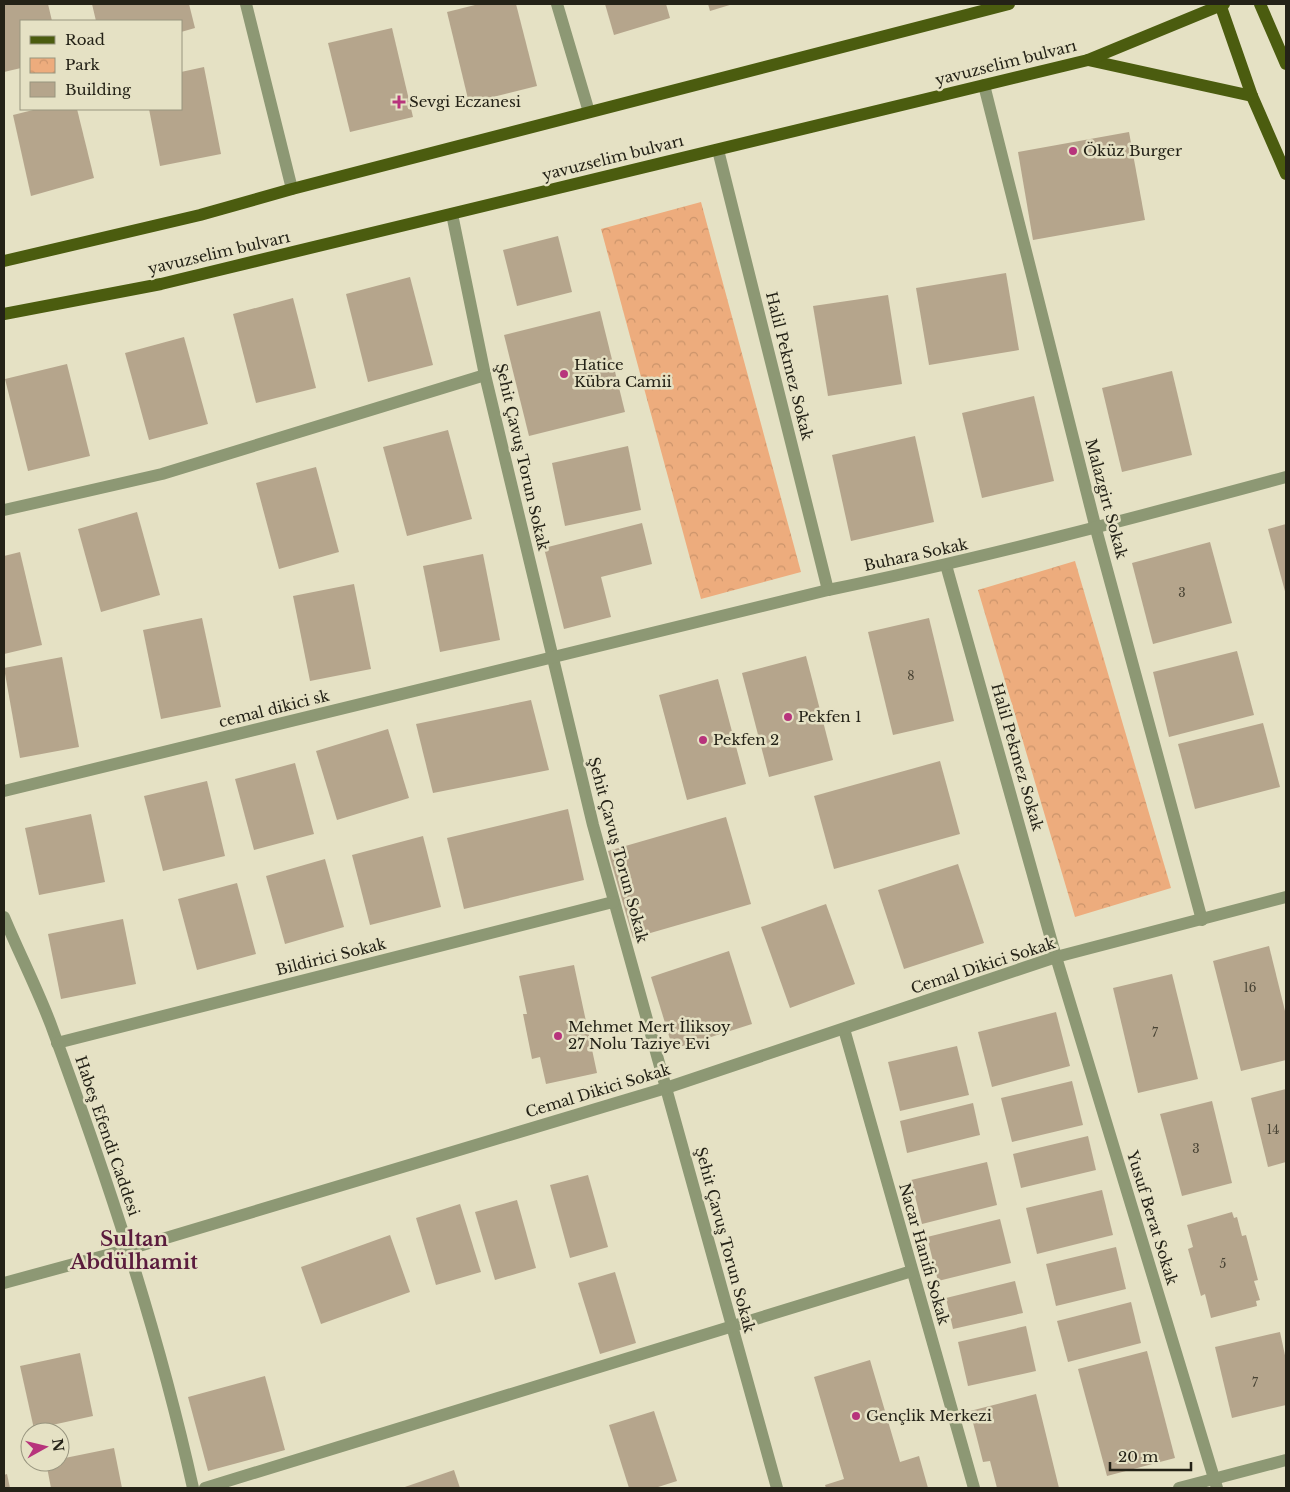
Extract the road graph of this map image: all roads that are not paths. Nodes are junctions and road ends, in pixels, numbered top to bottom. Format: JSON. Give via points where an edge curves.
{"nodes":[{"id":1,"x":246,"y":4,"type":"edge"},
{"id":2,"x":557,"y":4,"type":"edge"},
{"id":3,"x":1009,"y":4,"type":"edge"},
{"id":4,"x":1222,"y":4,"type":"edge"},
{"id":5,"x":1260,"y":4,"type":"edge"},
{"id":6,"x":986,"y":7,"type":"edge"},
{"id":7,"x":1088,"y":60,"type":"junction"},
{"id":8,"x":1286,"y":64,"type":"edge"},
{"id":9,"x":984,"y":86,"type":"junction"},
{"id":10,"x":1252,"y":96,"type":"junction"},
{"id":11,"x":589,"y":112,"type":"junction"},
{"id":12,"x":718,"y":150,"type":"junction"},
{"id":13,"x":1286,"y":174,"type":"edge"},
{"id":14,"x":292,"y":189,"type":"junction"},
{"id":15,"x":452,"y":214,"type":"junction"},
{"id":16,"x":4,"y":261,"type":"edge"},
{"id":17,"x":4,"y":314,"type":"edge"},
{"id":18,"x":485,"y":375,"type":"junction"},
{"id":19,"x":1286,"y":477,"type":"edge"},
{"id":20,"x":4,"y":510,"type":"edge"},
{"id":21,"x":1096,"y":529,"type":"junction"},
{"id":22,"x":946,"y":565,"type":"junction"},
{"id":23,"x":828,"y":590,"type":"junction"},
{"id":24,"x":552,"y":659,"type":"junction"},
{"id":25,"x":4,"y":791,"type":"edge"},
{"id":26,"x":1286,"y":897,"type":"edge"},
{"id":27,"x":613,"y":902,"type":"junction"},
{"id":28,"x":4,"y":917,"type":"edge"},
{"id":29,"x":1202,"y":920,"type":"junction"},
{"id":30,"x":1056,"y":958,"type":"junction"},
{"id":31,"x":844,"y":1029,"type":"junction"},
{"id":32,"x":57,"y":1043,"type":"junction"},
{"id":33,"x":666,"y":1088,"type":"junction"},
{"id":34,"x":129,"y":1249,"type":"junction"},
{"id":35,"x":912,"y":1271,"type":"junction"},
{"id":36,"x":4,"y":1283,"type":"edge"},
{"id":37,"x":731,"y":1326,"type":"junction"},
{"id":38,"x":1286,"y":1460,"type":"edge"},
{"id":39,"x":1215,"y":1483,"type":"edge"},
{"id":40,"x":194,"y":1488,"type":"edge"},
{"id":41,"x":206,"y":1488,"type":"edge"},
{"id":42,"x":777,"y":1488,"type":"edge"},
{"id":43,"x":974,"y":1488,"type":"edge"},
{"id":44,"x":1179,"y":1488,"type":"edge"}],
"edges":[{"from":1,"to":14,"type":"street"},
{"from":2,"to":11,"type":"street"},
{"from":3,"to":6,"type":"main road"},
{"from":4,"to":7,"type":"main road","name":"yavuzselim bulvarı"},
{"from":4,"to":10,"type":"main road"},
{"from":5,"to":8,"type":"main road"},
{"from":6,"to":11,"type":"main road"},
{"from":7,"to":9,"type":"main road","name":"yavuzselim bulvarı"},
{"from":7,"to":10,"type":"main road"},
{"from":9,"to":12,"type":"main road","name":"yavuzselim bulvarı"},
{"from":9,"to":21,"type":"street","name":"Malazgirt Sokak"},
{"from":10,"to":13,"type":"main road"},
{"from":11,"to":14,"type":"main road"},
{"from":12,"to":15,"type":"main road","name":"yavuzselim bulvarı"},
{"from":12,"to":23,"type":"street","name":"Halil Pekmez Sokak"},
{"from":14,"to":16,"type":"main road","via":[[200,215]]},
{"from":15,"to":17,"type":"main road","name":"yavuzselim bulvarı","via":[[161,284]]},
{"from":15,"to":18,"type":"street","name":"Şehit Çavuş Torun Sokak"},
{"from":18,"to":20,"type":"street","via":[[162,474]]},
{"from":18,"to":24,"type":"street","name":"Şehit Çavuş Torun Sokak"},
{"from":19,"to":21,"type":"street","name":"Buhara Sokak"},
{"from":21,"to":22,"type":"street","name":"Buhara Sokak"},
{"from":21,"to":29,"type":"street","name":"Malazgirt Sokak"},
{"from":22,"to":23,"type":"street","name":"Buhara Sokak"},
{"from":22,"to":30,"type":"street","name":"Halil Pekmez Sokak"},
{"from":23,"to":24,"type":"street","name":"Buhara Sokak"},
{"from":24,"to":25,"type":"street","name":"cemal dikici sk"},
{"from":24,"to":27,"type":"street","name":"Şehit Çavuş Torun Sokak"},
{"from":26,"to":29,"type":"street","name":"Cemal Dikici Sokak"},
{"from":27,"to":32,"type":"street","name":"Bildirici Sokak"},
{"from":27,"to":33,"type":"street","name":"Şehit Çavuş Torun Sokak"},
{"from":28,"to":32,"type":"street","name":"Habeş Efendi Caddesi"},
{"from":29,"to":30,"type":"street","name":"Cemal Dikici Sokak"},
{"from":30,"to":31,"type":"street","name":"Cemal Dikici Sokak"},
{"from":30,"to":39,"type":"street","name":"Yusuf Berat Sokak"},
{"from":31,"to":33,"type":"street","name":"Cemal Dikici Sokak"},
{"from":31,"to":35,"type":"street","name":"Nacar Hanifi Sokak"},
{"from":32,"to":34,"type":"street","name":"Habeş Efendi Caddesi"},
{"from":33,"to":34,"type":"street","name":"Cemal Dikici Sokak"},
{"from":33,"to":37,"type":"street","name":"Şehit Çavuş Torun Sokak"},
{"from":34,"to":36,"type":"street","name":"Cemal Dikici Sokak"},
{"from":34,"to":40,"type":"street","name":"Habeş Efendi Caddesi","via":[[175,1404]]},
{"from":35,"to":37,"type":"street"},
{"from":35,"to":43,"type":"street","name":"Nacar Hanifi Sokak"},
{"from":37,"to":41,"type":"street"},
{"from":37,"to":42,"type":"street","name":"Şehit Çavuş Torun Sokak"},
{"from":38,"to":39,"type":"street"},
{"from":39,"to":44,"type":"street"}]}
